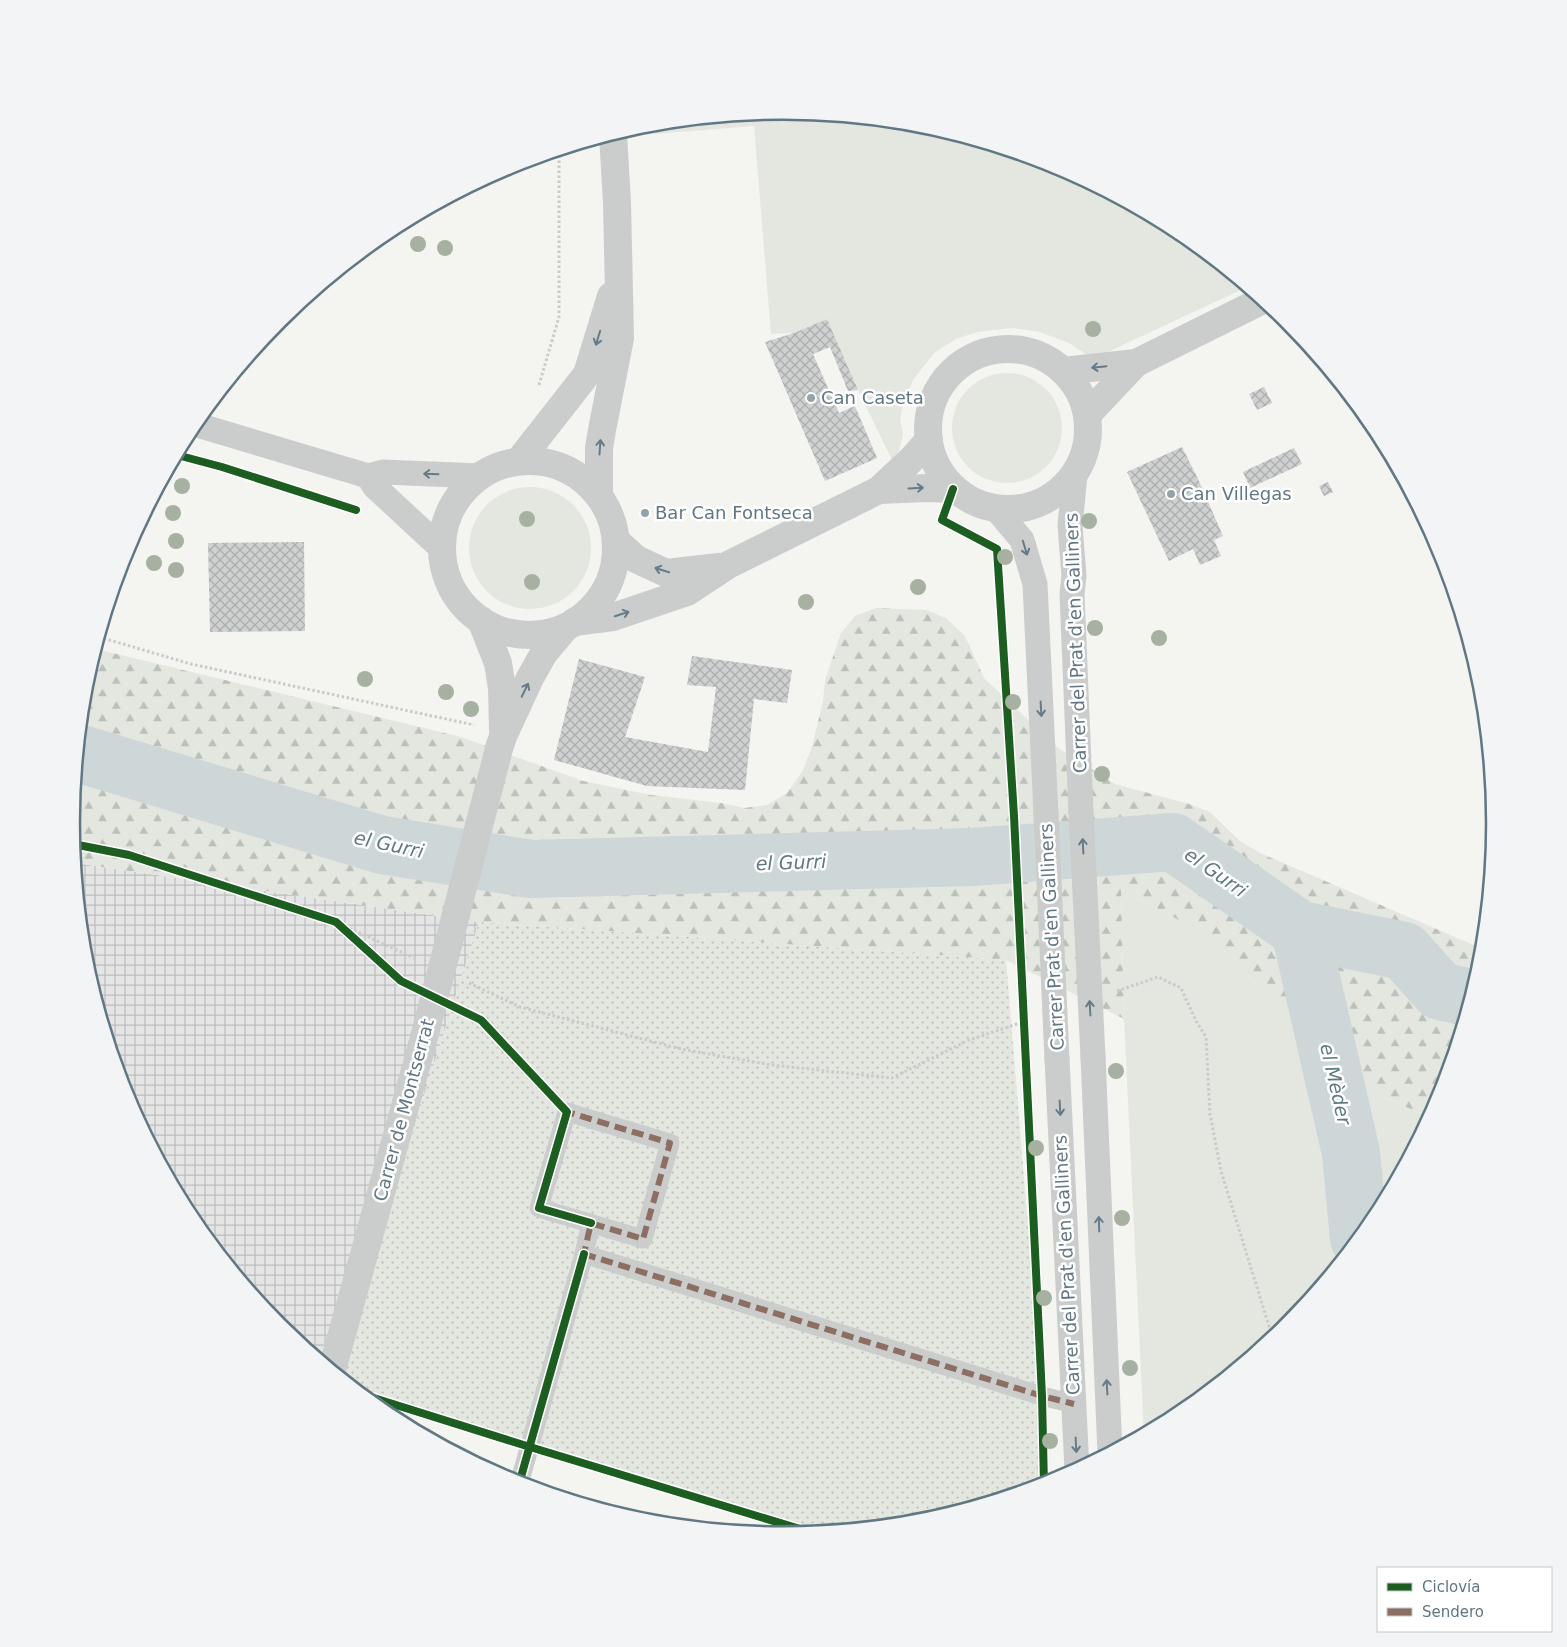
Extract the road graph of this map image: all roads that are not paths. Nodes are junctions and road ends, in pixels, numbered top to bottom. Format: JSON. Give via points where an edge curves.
{"nodes":[{"id":1,"x":613,"y":141,"type":"edge"},
{"id":2,"x":618,"y":275,"type":"junction"},
{"id":3,"x":1256,"y":303,"type":"edge"},
{"id":4,"x":1136,"y":363,"type":"junction"},
{"id":5,"x":1063,"y":371,"type":"junction"},
{"id":6,"x":1087,"y":415,"type":"junction"},
{"id":7,"x":203,"y":427,"type":"edge"},
{"id":8,"x":928,"y":440,"type":"junction"},
{"id":9,"x":519,"y":461,"type":"junction"},
{"id":10,"x":1074,"y":475,"type":"junction"},
{"id":11,"x":368,"y":476,"type":"junction"},
{"id":12,"x":480,"y":476,"type":"junction"},
{"id":13,"x":953,"y":489,"type":"junction"},
{"id":14,"x":879,"y":490,"type":"junction"},
{"id":15,"x":599,"y":496,"type":"junction"},
{"id":16,"x":996,"y":509,"type":"junction"},
{"id":17,"x":616,"y":541,"type":"junction"},
{"id":18,"x":442,"y":549,"type":"junction"},
{"id":19,"x":728,"y":566,"type":"junction"},
{"id":20,"x":481,"y":620,"type":"junction"},
{"id":21,"x":570,"y":624,"type":"junction"},
{"id":22,"x":495,"y":735,"type":"junction"},
{"id":23,"x":1081,"y":812,"type":"joint"},
{"id":24,"x":1046,"y":814,"type":"joint"},
{"id":25,"x":1093,"y":1057,"type":"joint"},
{"id":26,"x":1057,"y":1059,"type":"joint"},
{"id":27,"x":591,"y":1223,"type":"junction"},
{"id":28,"x":584,"y":1254,"type":"junction"},
{"id":29,"x":334,"y":1364,"type":"edge"},
{"id":30,"x":1074,"y":1404,"type":"junction"},
{"id":31,"x":1110,"y":1446,"type":"edge"},
{"id":32,"x":1077,"y":1462,"type":"edge"},
{"id":33,"x":521,"y":1476,"type":"edge"}],
"edges":[{"from":1,"to":2,"type":"street"},
{"from":2,"to":9,"type":"street","one_way":true,"via":[[587,374]]},
{"from":15,"to":2,"type":"street","one_way":true,"via":[[599,448],[620,338]]},
{"from":3,"to":4,"type":"street"},
{"from":4,"to":5,"type":"street","one_way":true},
{"from":4,"to":6,"type":"street"},
{"from":5,"to":6,"type":"street","via":[[1078,391]]},
{"from":5,"to":8,"type":"street","via":[[1043,357],[1019,350],[994,350],[971,358],[951,372],[937,392],[929,416]]},
{"from":6,"to":10,"type":"street","via":[[1085,452]]},
{"from":7,"to":11,"type":"street"},
{"from":8,"to":13,"type":"street","via":[[937,467]]},
{"from":8,"to":14,"type":"street","via":[[912,460]]},
{"from":9,"to":12,"type":"street","via":[[498,466]]},
{"from":9,"to":15,"type":"street","via":[[560,466],[582,478]]},
{"from":10,"to":16,"type":"street","via":[[1057,494],[1034,506]]},
{"from":10,"to":23,"type":"street","name":"Carrer del Prat d'en Galliners","via":[[1070,526]]},
{"from":12,"to":11,"type":"street","one_way":true,"via":[[383,472]]},
{"from":11,"to":18,"type":"street","via":[[375,487]]},
{"from":12,"to":18,"type":"street","via":[[464,490],[452,508],[444,527]]},
{"from":14,"to":13,"type":"street","one_way":true},
{"from":13,"to":16,"type":"street","via":[[973,502]]},
{"from":14,"to":19,"type":"street"},
{"from":15,"to":17,"type":"street","via":[[610,518]]},
{"from":16,"to":24,"type":"street","name":"Carrer del Prat d'en Galliners","one_way":true,"via":[[1022,540],[1035,584]]},
{"from":19,"to":17,"type":"street","one_way":true,"via":[[666,573],[636,559]]},
{"from":17,"to":21,"type":"street","via":[[615,563],[608,584],[585,615]]},
{"from":18,"to":20,"type":"street","via":[[453,589],[465,607]]},
{"from":21,"to":19,"type":"street","one_way":true,"via":[[613,617],[687,592]]},
{"from":20,"to":21,"type":"street","via":[[501,630],[522,635],[544,634]]},
{"from":20,"to":22,"type":"street","name":"Carrer de Montserrat","via":[[498,663],[502,688]]},
{"from":22,"to":21,"type":"street","name":"Carrer de Montserrat","one_way":true,"via":[[544,653]]},
{"from":22,"to":29,"type":"street","name":"Carrer de Montserrat","bridge":true,"via":[[422,1045]]},
{"from":25,"to":23,"type":"street","name":"Carrer Prat d'en Galliners","one_way":true,"bridge":true},
{"from":24,"to":26,"type":"street","name":"Carrer Prat d'en Galliners","bridge":true},
{"from":31,"to":25,"type":"street","name":"Carrer del Prat d'en Galliners","one_way":true},
{"from":26,"to":30,"type":"street","name":"Carrer del Prat d'en Galliners","one_way":true},
{"from":27,"to":27,"type":"street","via":[[643,1239],[670,1143],[567,1112],[539,1208]]},
{"from":27,"to":28,"type":"street"},
{"from":28,"to":30,"type":"street"},
{"from":28,"to":33,"type":"street"},
{"from":30,"to":32,"type":"street","name":"Carrer del Prat d'en Galliners","one_way":true}]}
